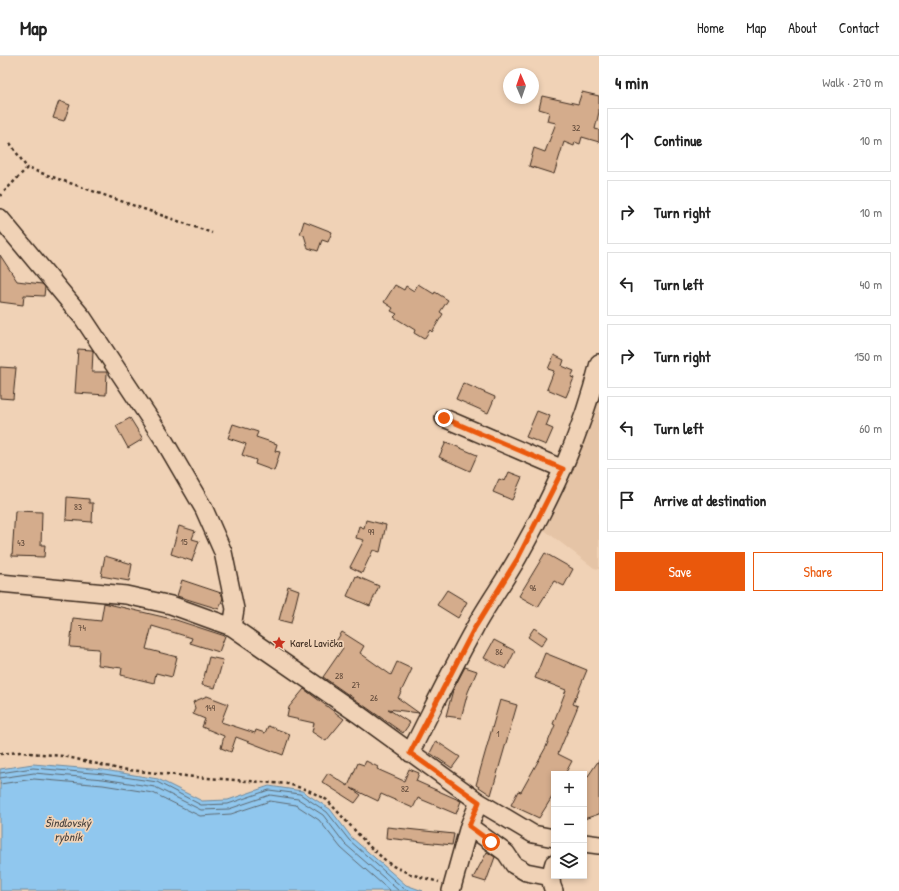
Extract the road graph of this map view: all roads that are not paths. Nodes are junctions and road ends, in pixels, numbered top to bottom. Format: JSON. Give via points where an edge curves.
{"nodes":[{"id":1,"x":0,"y":218,"type":"edge"},
{"id":2,"x":599,"y":363,"type":"edge"},
{"id":3,"x":444,"y":418,"type":"dead end"},
{"id":4,"x":563,"y":469,"type":"junction"},
{"id":5,"x":0,"y":583,"type":"edge"},
{"id":6,"x":232,"y":627,"type":"junction"},
{"id":7,"x":410,"y":753,"type":"junction"},
{"id":8,"x":479,"y":802,"type":"junction"},
{"id":9,"x":469,"y":826,"type":"junction"},
{"id":10,"x":551,"y":837,"type":"edge"},
{"id":11,"x":587,"y":843,"type":"edge"},
{"id":12,"x":599,"y":845,"type":"edge"},
{"id":13,"x":551,"y":877,"type":"edge"},
{"id":14,"x":451,"y":888,"type":"edge"}],
"edges":[{"from":1,"to":6,"type":"street","via":[[83,318],[162,437],[204,509],[223,552],[235,608]]},
{"from":2,"to":4,"type":"street","via":[[592,393]]},
{"from":3,"to":4,"type":"street"},
{"from":4,"to":7,"type":"street","via":[[518,558],[474,629]]},
{"from":5,"to":6,"type":"street","via":[[126,595],[171,606]]},
{"from":6,"to":7,"type":"street"},
{"from":7,"to":8,"type":"street"},
{"from":8,"to":9,"type":"street"},
{"from":8,"to":10,"type":"street","via":[[532,834]]},
{"from":9,"to":13,"type":"street","via":[[506,853],[514,865],[526,872]]},
{"from":9,"to":14,"type":"street"},
{"from":11,"to":12,"type":"street"}]}
